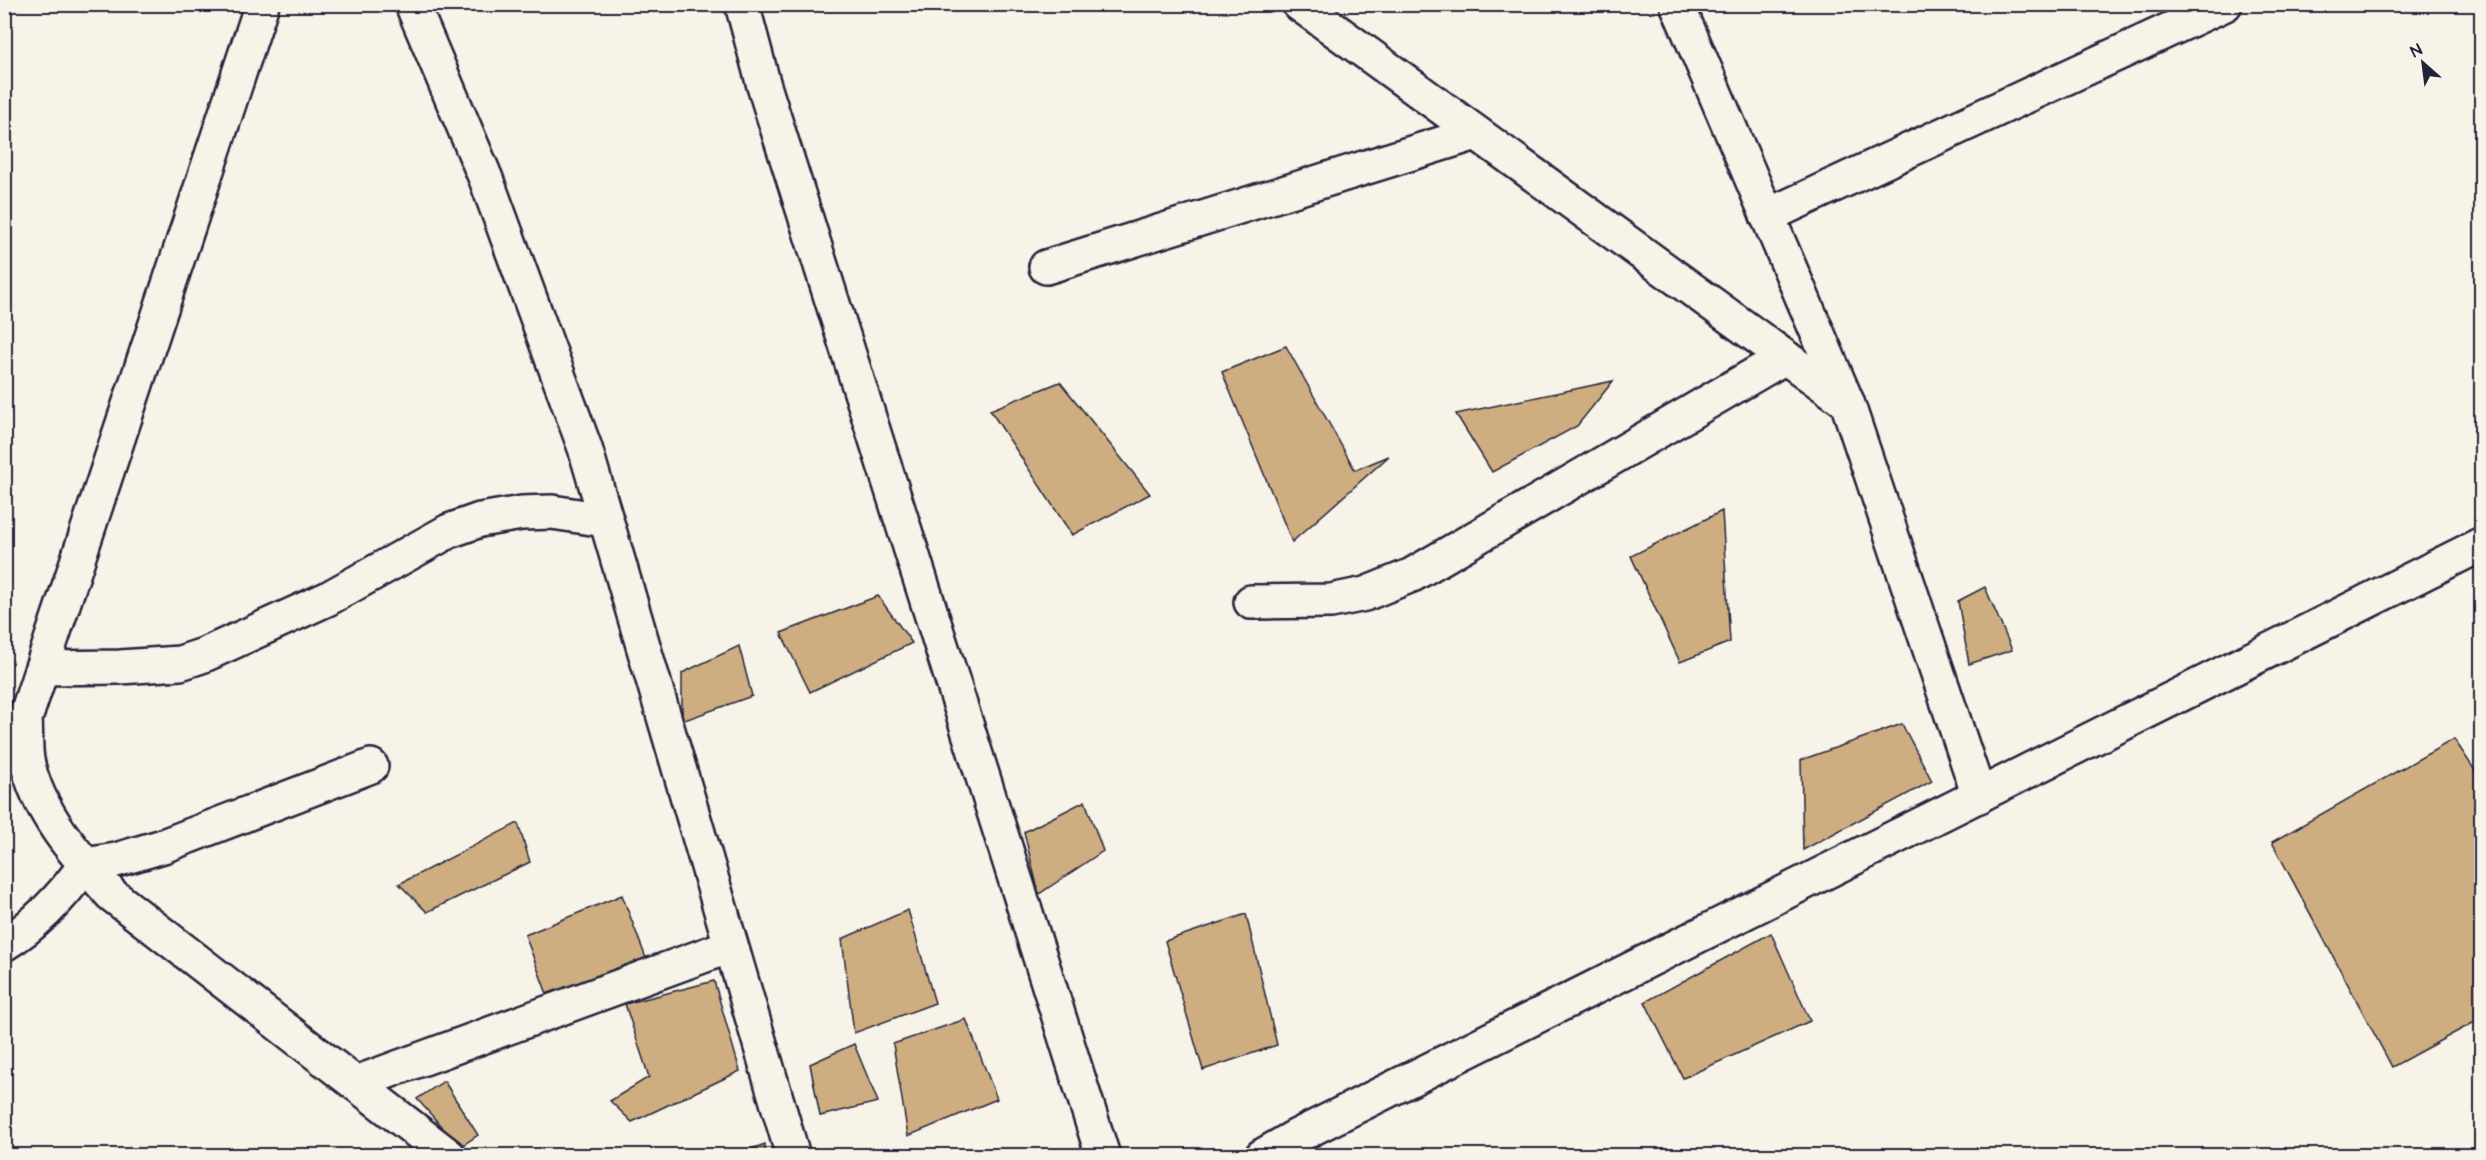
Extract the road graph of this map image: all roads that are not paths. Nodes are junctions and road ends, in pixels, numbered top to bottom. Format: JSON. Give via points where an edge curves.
{"nodes":[{"id":1,"x":262,"y":4,"type":"edge"},
{"id":2,"x":412,"y":4,"type":"edge"},
{"id":3,"x":742,"y":4,"type":"edge"},
{"id":4,"x":1299,"y":4,"type":"edge"},
{"id":5,"x":1677,"y":4,"type":"edge"},
{"id":6,"x":2225,"y":4,"type":"edge"},
{"id":7,"x":1476,"y":133,"type":"junction"},
{"id":8,"x":1767,"y":216,"type":"junction"},
{"id":9,"x":1046,"y":267,"type":"dead end"},
{"id":10,"x":1785,"y":357,"type":"junction"},
{"id":11,"x":1846,"y":402,"type":"junction"},
{"id":12,"x":605,"y":520,"type":"junction"},
{"id":13,"x":2481,"y":544,"type":"edge"},
{"id":14,"x":1251,"y":602,"type":"dead end"},
{"id":15,"x":42,"y":668,"type":"junction"},
{"id":16,"x":371,"y":766,"type":"dead end"},
{"id":17,"x":1979,"y":796,"type":"junction"},
{"id":18,"x":85,"y":865,"type":"junction"},
{"id":19,"x":4,"y":944,"type":"edge"},
{"id":20,"x":730,"y":946,"type":"junction"},
{"id":21,"x":356,"y":1083,"type":"junction"},
{"id":22,"x":449,"y":1155,"type":"edge"},
{"id":23,"x":793,"y":1155,"type":"edge"},
{"id":24,"x":1103,"y":1155,"type":"edge"},
{"id":25,"x":1262,"y":1155,"type":"edge"}],
"edges":[{"from":1,"to":15,"type":"street"},
{"from":2,"to":12,"type":"street","via":[[486,179],[585,448]]},
{"from":3,"to":24,"type":"street","via":[[764,86]]},
{"from":4,"to":7,"type":"street"},
{"from":5,"to":8,"type":"street"},
{"from":6,"to":8,"type":"street"},
{"from":7,"to":9,"type":"street"},
{"from":7,"to":10,"type":"street"},
{"from":8,"to":11,"type":"street"},
{"from":10,"to":11,"type":"street"},
{"from":10,"to":14,"type":"street","via":[[1412,575],[1365,594],[1331,601]]},
{"from":11,"to":17,"type":"street"},
{"from":12,"to":15,"type":"street","via":[[552,512],[480,520],[449,531],[327,599],[204,655],[180,663]]},
{"from":12,"to":20,"type":"street"},
{"from":13,"to":17,"type":"street"},
{"from":15,"to":18,"type":"street","via":[[25,719],[27,759],[38,796]]},
{"from":16,"to":18,"type":"street","via":[[163,846]]},
{"from":17,"to":25,"type":"street"},
{"from":18,"to":19,"type":"street","via":[[46,912]]},
{"from":18,"to":21,"type":"street","via":[[112,895]]},
{"from":20,"to":21,"type":"street"},
{"from":20,"to":23,"type":"street"},
{"from":21,"to":22,"type":"street"}]}
